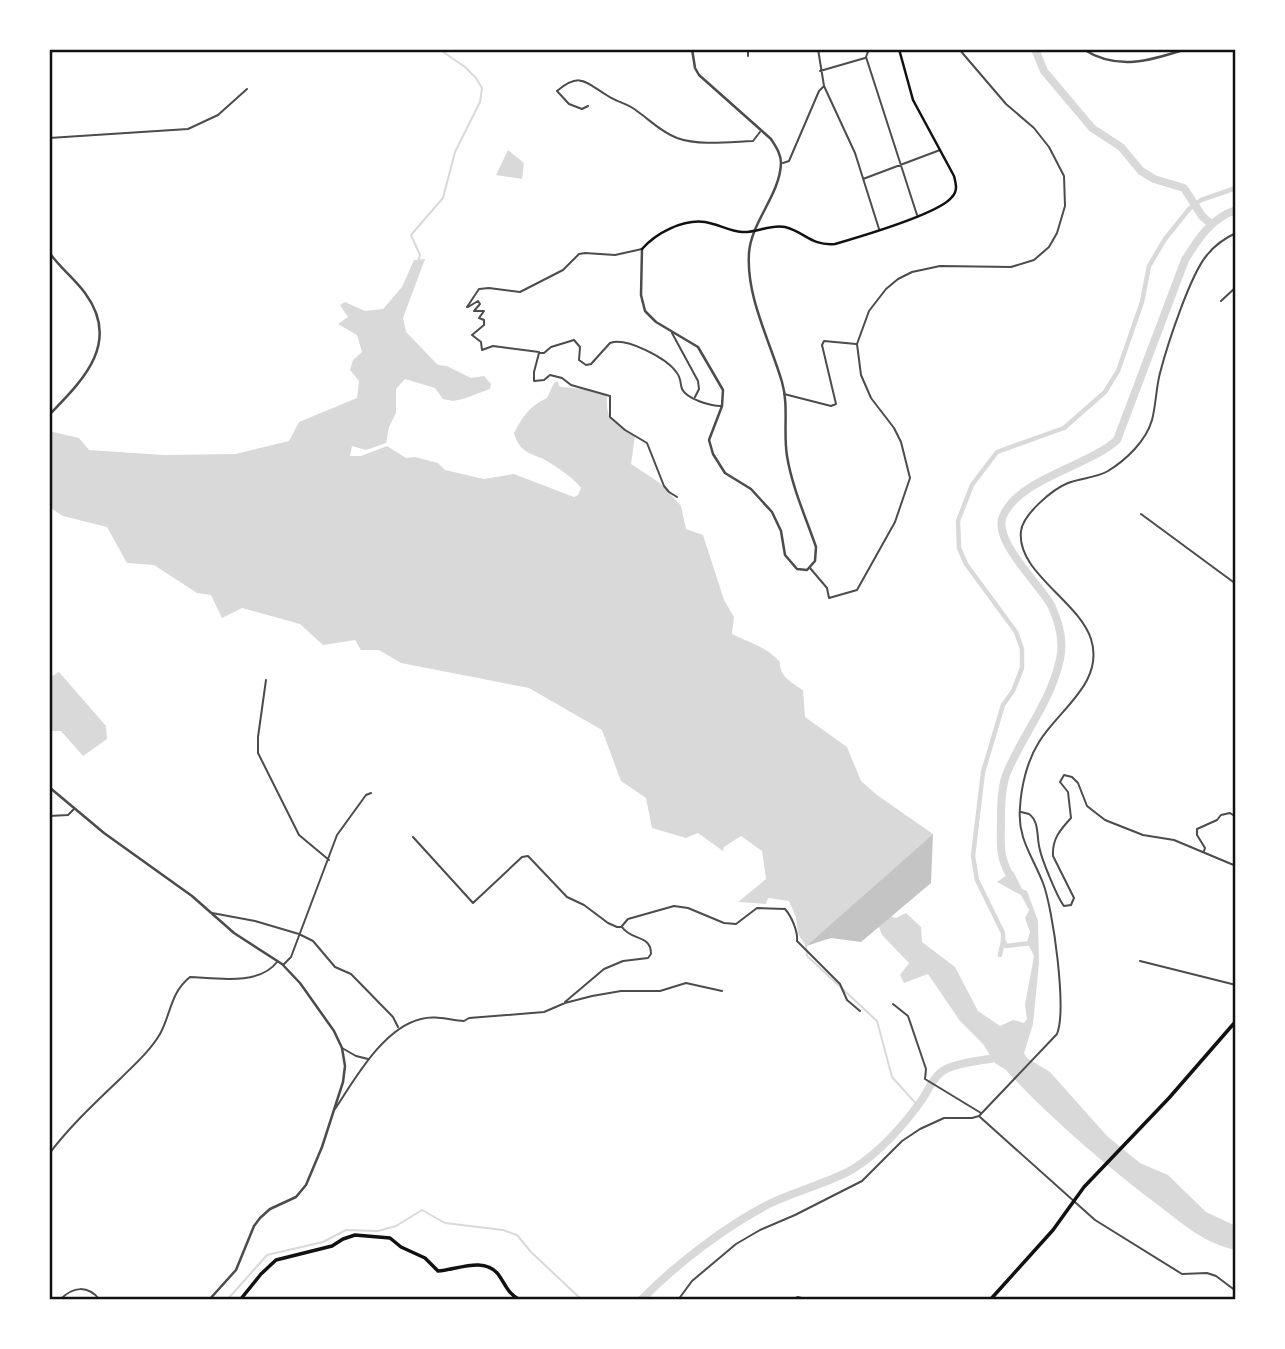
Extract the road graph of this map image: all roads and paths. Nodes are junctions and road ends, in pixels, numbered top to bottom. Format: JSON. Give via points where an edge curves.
{"nodes":[{"id":1,"x":692,"y":49,"type":"edge"},
{"id":2,"x":748,"y":49,"type":"edge"},
{"id":3,"x":818,"y":49,"type":"edge"},
{"id":4,"x":869,"y":49,"type":"edge"},
{"id":5,"x":898,"y":49,"type":"edge"},
{"id":6,"x":958,"y":49,"type":"edge"},
{"id":7,"x":1083,"y":49,"type":"edge"},
{"id":8,"x":1186,"y":49,"type":"edge"},
{"id":9,"x":748,"y":56,"type":"dead end"},
{"id":10,"x":866,"y":57,"type":"junction"},
{"id":11,"x":820,"y":71,"type":"junction"},
{"id":12,"x":824,"y":86,"type":"junction"},
{"id":13,"x":247,"y":89,"type":"dead end"},
{"id":14,"x":588,"y":106,"type":"dead end"},
{"id":15,"x":761,"y":131,"type":"junction"},
{"id":16,"x":49,"y":138,"type":"edge"},
{"id":17,"x":941,"y":149,"type":"junction"},
{"id":18,"x":781,"y":163,"type":"junction"},
{"id":19,"x":901,"y":165,"type":"junction"},
{"id":20,"x":862,"y":180,"type":"junction"},
{"id":21,"x":918,"y":216,"type":"junction"},
{"id":22,"x":879,"y":230,"type":"junction"},
{"id":23,"x":755,"y":232,"type":"junction"},
{"id":24,"x":1236,"y":233,"type":"edge"},
{"id":25,"x":642,"y":249,"type":"junction"},
{"id":26,"x":49,"y":252,"type":"edge"},
{"id":27,"x":1236,"y":287,"type":"edge"},
{"id":28,"x":89,"y":288,"type":"dead end"},
{"id":29,"x":84,"y":291,"type":"junction"},
{"id":30,"x":1221,"y":301,"type":"dead end"},
{"id":31,"x":671,"y":330,"type":"junction"},
{"id":32,"x":857,"y":344,"type":"junction"},
{"id":33,"x":539,"y":353,"type":"junction"},
{"id":34,"x":785,"y":394,"type":"junction"},
{"id":35,"x":695,"y":398,"type":"junction"},
{"id":36,"x":722,"y":406,"type":"junction"},
{"id":37,"x":50,"y":414,"type":"edge"},
{"id":38,"x":677,"y":497,"type":"dead end"},
{"id":39,"x":1141,"y":514,"type":"dead end"},
{"id":40,"x":810,"y":568,"type":"junction"},
{"id":41,"x":1236,"y":584,"type":"edge"},
{"id":42,"x":266,"y":680,"type":"dead end"},
{"id":43,"x":49,"y":787,"type":"edge"},
{"id":44,"x":371,"y":793,"type":"dead end"},
{"id":45,"x":74,"y":808,"type":"junction"},
{"id":46,"x":1019,"y":813,"type":"junction"},
{"id":47,"x":49,"y":816,"type":"edge"},
{"id":48,"x":1236,"y":817,"type":"edge"},
{"id":49,"x":413,"y":837,"type":"dead end"},
{"id":50,"x":1203,"y":852,"type":"junction"},
{"id":51,"x":328,"y":860,"type":"junction"},
{"id":52,"x":1236,"y":866,"type":"edge"},
{"id":53,"x":211,"y":913,"type":"junction"},
{"id":54,"x":622,"y":927,"type":"junction"},
{"id":55,"x":299,"y":934,"type":"junction"},
{"id":56,"x":277,"y":961,"type":"junction"},
{"id":57,"x":1140,"y":961,"type":"dead end"},
{"id":58,"x":283,"y":965,"type":"junction"},
{"id":59,"x":1236,"y":985,"type":"edge"},
{"id":60,"x":722,"y":991,"type":"dead end"},
{"id":61,"x":565,"y":1003,"type":"junction"},
{"id":62,"x":893,"y":1004,"type":"dead end"},
{"id":63,"x":860,"y":1011,"type":"dead end"},
{"id":64,"x":1236,"y":1021,"type":"edge"},
{"id":65,"x":398,"y":1029,"type":"junction"},
{"id":66,"x":342,"y":1048,"type":"junction"},
{"id":67,"x":369,"y":1059,"type":"junction"},
{"id":68,"x":334,"y":1111,"type":"junction"},
{"id":69,"x":980,"y":1115,"type":"junction"},
{"id":70,"x":49,"y":1154,"type":"edge"},
{"id":71,"x":1236,"y":1291,"type":"edge"},
{"id":72,"x":60,"y":1300,"type":"edge"},
{"id":73,"x":100,"y":1300,"type":"edge"},
{"id":74,"x":209,"y":1300,"type":"edge"},
{"id":75,"x":240,"y":1300,"type":"edge"},
{"id":76,"x":520,"y":1300,"type":"edge"},
{"id":77,"x":678,"y":1300,"type":"edge"},
{"id":78,"x":791,"y":1300,"type":"edge"},
{"id":79,"x":809,"y":1300,"type":"edge"},
{"id":80,"x":990,"y":1300,"type":"edge"}],
"edges":[{"from":1,"to":15,"type":"street","via":[[699,75]]},
{"from":2,"to":9,"type":"street"},
{"from":3,"to":11,"type":"street"},
{"from":4,"to":10,"type":"street"},
{"from":5,"to":17,"type":"main road","via":[[913,100]]},
{"from":6,"to":32,"type":"street","via":[[1049,147],[1064,176],[1061,222],[1044,253],[1019,266],[940,265],[898,279],[869,311]]},
{"from":7,"to":8,"type":"street","via":[[1121,64]]},
{"from":10,"to":11,"type":"street"},
{"from":10,"to":19,"type":"street"},
{"from":11,"to":12,"type":"street"},
{"from":12,"to":18,"type":"street","via":[[789,161]]},
{"from":12,"to":20,"type":"street","via":[[855,153]]},
{"from":13,"to":16,"type":"street","via":[[218,115],[188,130]]},
{"from":14,"to":15,"type":"street","via":[[569,104],[557,91],[577,80],[591,83],[657,128],[696,142],[753,141]]},
{"from":15,"to":18,"type":"street","via":[[778,151]]},
{"from":17,"to":19,"type":"street"},
{"from":17,"to":21,"type":"main road","via":[[954,176],[955,194]]},
{"from":18,"to":23,"type":"street"},
{"from":19,"to":20,"type":"street"},
{"from":19,"to":21,"type":"street"},
{"from":20,"to":22,"type":"street"},
{"from":21,"to":22,"type":"main road"},
{"from":22,"to":23,"type":"main road","via":[[825,245],[784,227]]},
{"from":23,"to":25,"type":"main road","via":[[691,222],[651,240]]},
{"from":23,"to":34,"type":"street","via":[[749,254],[752,285]]},
{"from":24,"to":46,"type":"street","via":[[1215,247],[1197,271],[1160,373],[1153,418],[1140,443],[1106,472],[1061,486],[1022,524],[1024,553],[1082,621],[1093,654],[1086,684],[1034,751]]},
{"from":25,"to":31,"type":"street","via":[[641,301],[652,318]]},
{"from":25,"to":33,"type":"street","via":[[615,255],[579,254],[563,270],[520,292],[489,288],[476,292],[467,307],[478,301],[474,311],[484,311],[479,318],[484,325],[472,335],[481,342],[482,350],[493,346]]},
{"from":26,"to":29,"type":"street"},
{"from":27,"to":30,"type":"street"},
{"from":28,"to":29,"type":"street"},
{"from":29,"to":37,"type":"street","via":[[99,328],[96,355],[81,382]]},
{"from":31,"to":35,"type":"street","via":[[698,381]]},
{"from":31,"to":36,"type":"street","via":[[702,351],[721,385]]},
{"from":32,"to":34,"type":"street","via":[[824,341],[822,345],[836,404]]},
{"from":32,"to":40,"type":"street","via":[[866,389],[901,442],[910,478],[895,522],[857,590],[829,598],[827,588]]},
{"from":33,"to":35,"type":"street","via":[[572,340],[579,344],[579,360],[586,366],[610,343],[626,341],[676,371],[684,393]]},
{"from":33,"to":38,"type":"street","via":[[534,381],[557,376],[610,396],[610,417],[645,441],[664,486]]},
{"from":34,"to":40,"type":"street","via":[[788,463],[817,552]]},
{"from":35,"to":36,"type":"street"},
{"from":36,"to":40,"type":"street","via":[[710,436],[713,454],[725,472],[751,489],[772,512],[791,564],[800,571]]},
{"from":39,"to":41,"type":"street"},
{"from":42,"to":51,"type":"street","via":[[258,752],[299,835]]},
{"from":43,"to":45,"type":"street"},
{"from":44,"to":51,"type":"street","via":[[337,835]]},
{"from":45,"to":47,"type":"street","via":[[68,814]]},
{"from":45,"to":53,"type":"street"},
{"from":46,"to":50,"type":"street","via":[[1030,814],[1037,822],[1040,851],[1064,906],[1071,905],[1074,898],[1052,850],[1058,832],[1071,818],[1068,792],[1060,782],[1064,775],[1078,783],[1087,806],[1105,820]]},
{"from":46,"to":69,"type":"street","via":[[1023,842],[1044,885],[1052,919],[1059,1030]]},
{"from":48,"to":50,"type":"street","via":[[1230,813],[1199,827]]},
{"from":49,"to":54,"type":"street","via":[[473,903],[528,856],[568,897]]},
{"from":50,"to":52,"type":"street"},
{"from":51,"to":55,"type":"street"},
{"from":53,"to":55,"type":"street"},
{"from":53,"to":56,"type":"street"},
{"from":54,"to":61,"type":"street","via":[[647,941],[652,954],[604,970]]},
{"from":54,"to":63,"type":"street","via":[[628,919],[674,906],[732,925],[757,908],[785,909],[797,941]]},
{"from":55,"to":58,"type":"street"},
{"from":55,"to":65,"type":"street","via":[[313,941],[335,967],[351,974],[393,1017]]},
{"from":56,"to":58,"type":"street"},
{"from":56,"to":70,"type":"street","via":[[266,972],[236,980],[190,977],[180,985],[157,1038]]},
{"from":57,"to":59,"type":"street"},
{"from":58,"to":66,"type":"street"},
{"from":60,"to":61,"type":"street","via":[[686,983],[660,991],[621,991]]},
{"from":61,"to":65,"type":"street","via":[[544,1012],[464,1021],[421,1018]]},
{"from":62,"to":69,"type":"street","via":[[908,1016],[926,1069],[925,1079]]},
{"from":64,"to":80,"type":"main road","via":[[1084,1187],[1053,1230]]},
{"from":65,"to":67,"type":"street"},
{"from":66,"to":67,"type":"street"},
{"from":66,"to":68,"type":"street","via":[[344,1076]]},
{"from":67,"to":68,"type":"street"},
{"from":68,"to":74,"type":"street","via":[[303,1190],[260,1218],[236,1270]]},
{"from":69,"to":71,"type":"street","via":[[1095,1220],[1182,1274],[1208,1273]]},
{"from":69,"to":77,"type":"street","via":[[944,1118],[920,1129],[862,1181],[736,1244]]},
{"from":72,"to":73,"type":"street","via":[[70,1290],[79,1289],[89,1290]]},
{"from":75,"to":76,"type":"main road","via":[[276,1260],[332,1246],[355,1235],[390,1238],[438,1270],[487,1267],[500,1277],[510,1295]]},
{"from":78,"to":79,"type":"street"}]}
